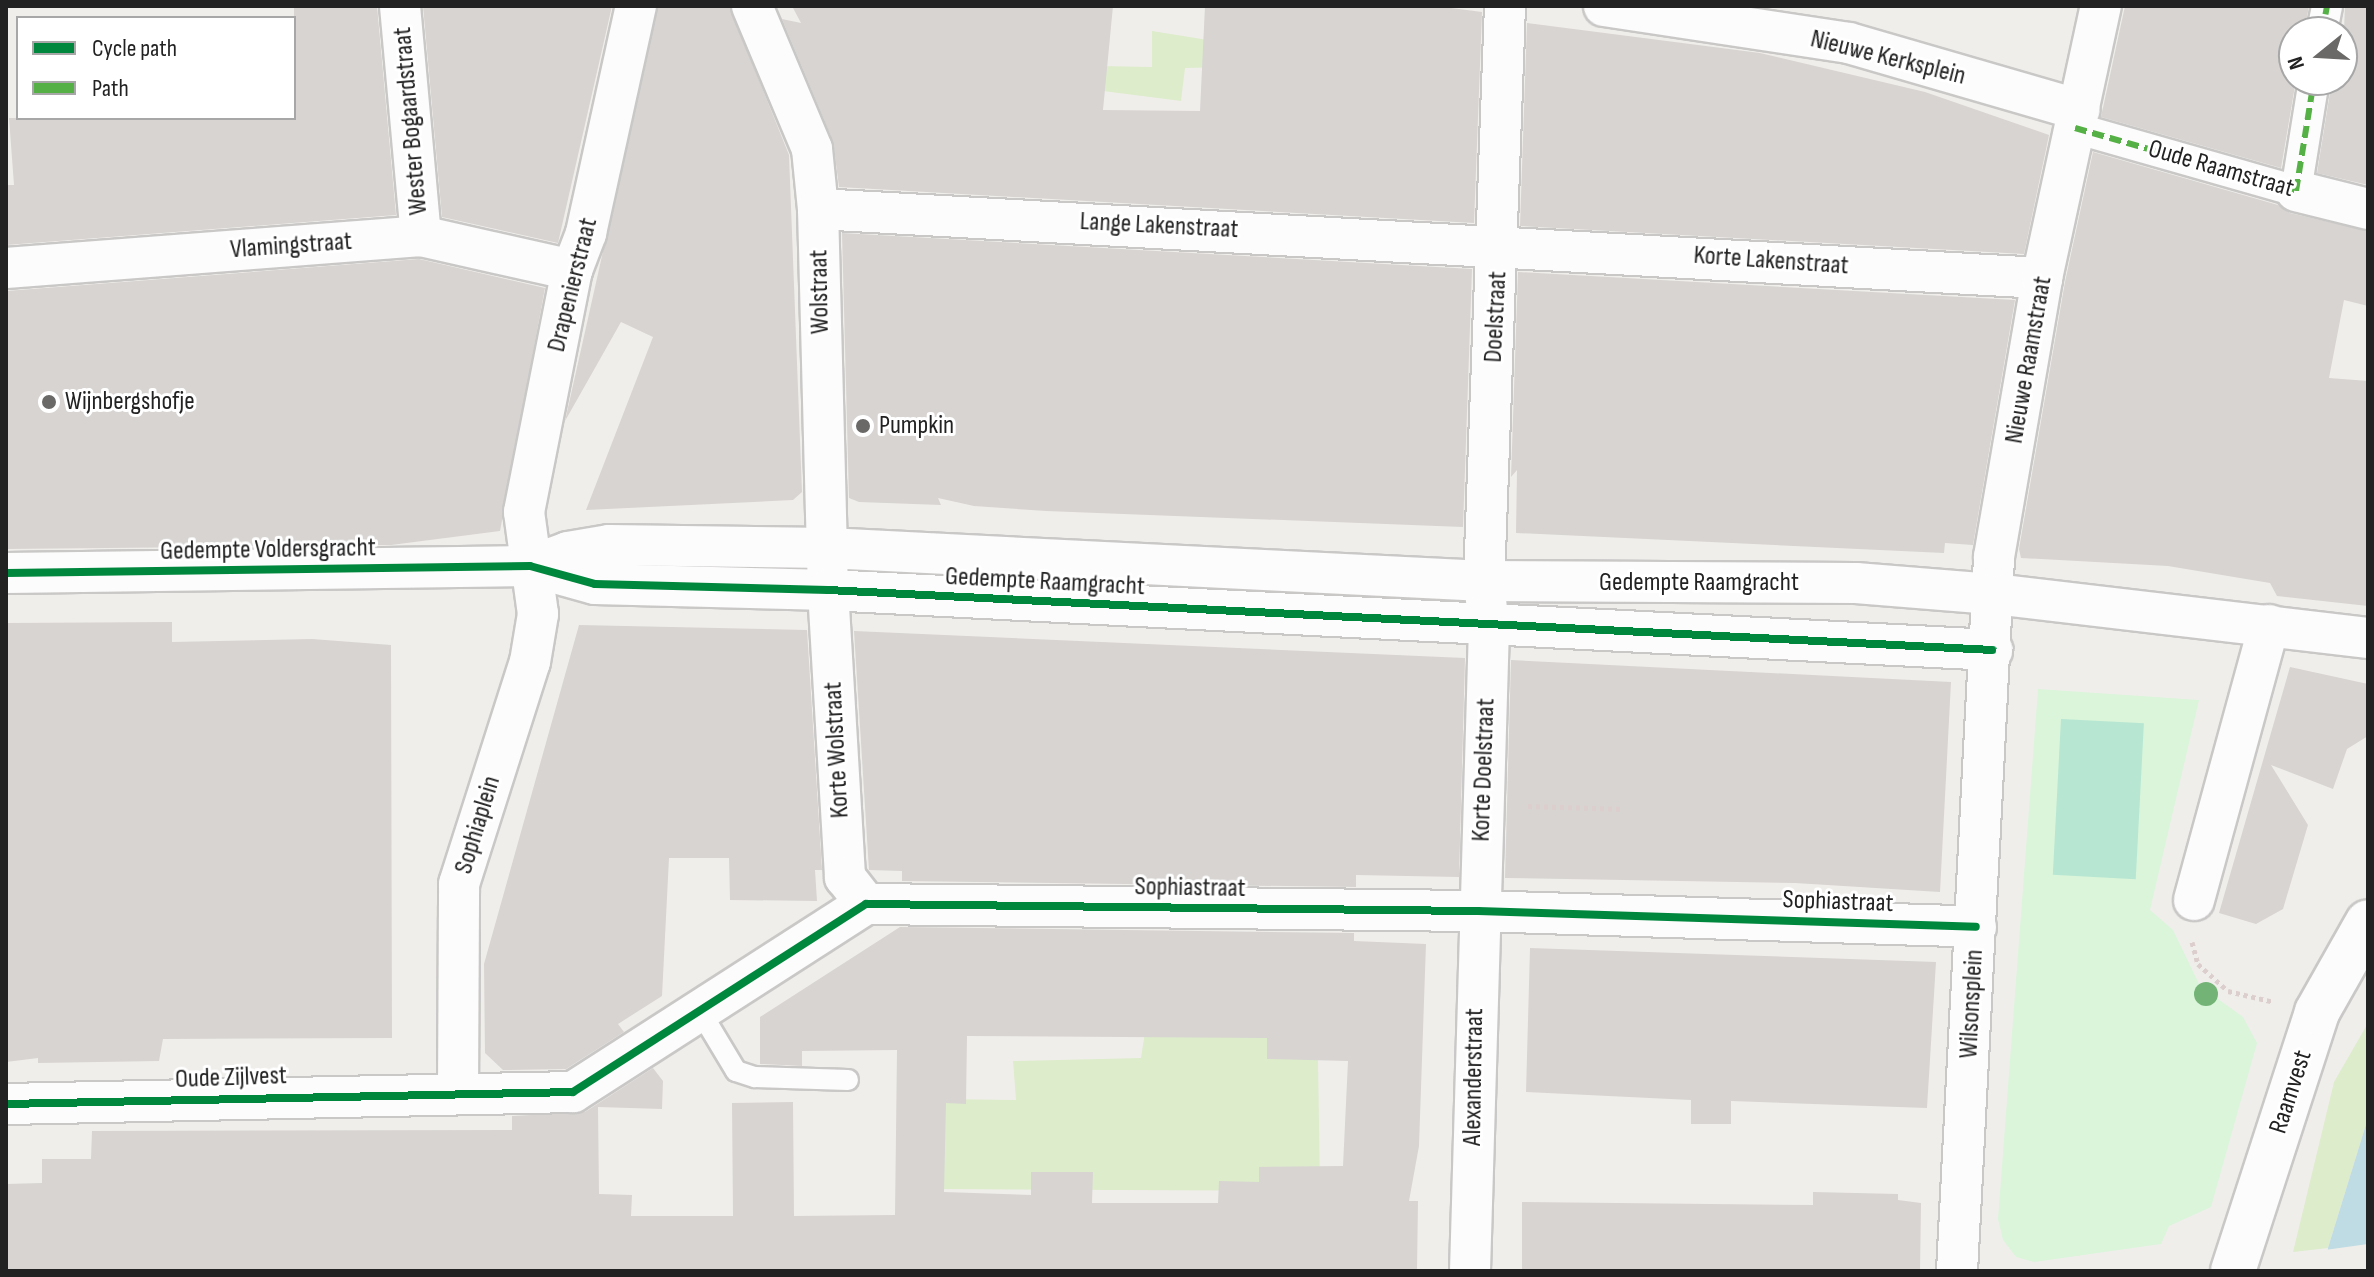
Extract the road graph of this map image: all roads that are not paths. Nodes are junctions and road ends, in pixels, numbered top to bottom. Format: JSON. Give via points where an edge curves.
{"nodes":[{"id":1,"x":400,"y":6,"type":"edge"},
{"id":2,"x":636,"y":6,"type":"edge"},
{"id":3,"x":752,"y":6,"type":"edge"},
{"id":4,"x":1505,"y":6,"type":"edge"},
{"id":5,"x":1604,"y":6,"type":"edge"},
{"id":6,"x":2101,"y":6,"type":"edge"},
{"id":7,"x":1694,"y":12,"type":"edge"},
{"id":8,"x":2311,"y":96,"type":"edge"},
{"id":9,"x":2077,"y":119,"type":"junction"},
{"id":10,"x":2296,"y":191,"type":"junction"},
{"id":11,"x":818,"y":209,"type":"junction"},
{"id":12,"x":2368,"y":209,"type":"edge"},
{"id":13,"x":421,"y":236,"type":"junction"},
{"id":14,"x":1499,"y":244,"type":"junction"},
{"id":15,"x":6,"y":268,"type":"edge"},
{"id":16,"x":572,"y":270,"type":"junction"},
{"id":17,"x":2042,"y":278,"type":"junction"},
{"id":18,"x":827,"y":548,"type":"junction"},
{"id":19,"x":530,"y":566,"type":"junction"},
{"id":20,"x":6,"y":573,"type":"edge"},
{"id":21,"x":1484,"y":581,"type":"junction"},
{"id":22,"x":828,"y":590,"type":"junction"},
{"id":23,"x":1994,"y":594,"type":"junction"},
{"id":24,"x":2269,"y":625,"type":"junction"},
{"id":25,"x":1489,"y":628,"type":"junction"},
{"id":26,"x":2368,"y":638,"type":"edge"},
{"id":27,"x":1992,"y":650,"type":"junction"},
{"id":28,"x":2194,"y":900,"type":"road end"},
{"id":29,"x":866,"y":904,"type":"junction"},
{"id":30,"x":1478,"y":911,"type":"junction"},
{"id":31,"x":2368,"y":922,"type":"edge"},
{"id":32,"x":1976,"y":927,"type":"junction"},
{"id":33,"x":700,"y":1011,"type":"junction"},
{"id":34,"x":848,"y":1080,"type":"dead end"},
{"id":35,"x":458,"y":1091,"type":"junction"},
{"id":36,"x":6,"y":1104,"type":"edge"},
{"id":37,"x":1470,"y":1257,"type":"edge"},
{"id":38,"x":1957,"y":1271,"type":"edge"},
{"id":39,"x":2233,"y":1271,"type":"edge"}],
"edges":[{"from":1,"to":13,"type":"street","name":"Wester Bogaardstraat"},
{"from":2,"to":16,"type":"street","name":"Drapenierstraat","via":[[586,233]]},
{"from":3,"to":11,"type":"street","name":"Wolstraat","via":[[812,149]]},
{"from":4,"to":14,"type":"street","name":"Doelstraat"},
{"from":5,"to":7,"type":"street","name":"Nieuwe Kerksplein"},
{"from":6,"to":9,"type":"street"},
{"from":7,"to":9,"type":"street","name":"Nieuwe Kerksplein","via":[[1849,43]]},
{"from":8,"to":10,"type":"street"},
{"from":9,"to":10,"type":"street","name":"Oude Raamstraat"},
{"from":9,"to":17,"type":"street","name":"Nieuwe Raamstraat"},
{"from":10,"to":12,"type":"street","name":"Oude Raamstraat"},
{"from":11,"to":14,"type":"street","name":"Lange Lakenstraat"},
{"from":11,"to":18,"type":"street","name":"Wolstraat"},
{"from":13,"to":15,"type":"street","name":"Vlamingstraat"},
{"from":13,"to":16,"type":"street","name":"Vlamingstraat"},
{"from":14,"to":17,"type":"street","name":"Korte Lakenstraat"},
{"from":14,"to":21,"type":"street","name":"Doelstraat"},
{"from":16,"to":19,"type":"street","name":"Drapenierstraat","via":[[524,512]]},
{"from":17,"to":23,"type":"street","name":"Nieuwe Raamstraat","via":[[1994,557]]},
{"from":18,"to":19,"type":"street","name":"Gedempte Raamgracht","via":[[609,545]]},
{"from":18,"to":21,"type":"street","name":"Gedempte Raamgracht"},
{"from":18,"to":22,"type":"street","name":"Wolstraat"},
{"from":19,"to":20,"type":"street","name":"Gedempte Voldersgracht"},
{"from":19,"to":22,"type":"street","name":"Gedempte Raamgracht","via":[[595,584]]},
{"from":19,"to":35,"type":"street","name":"Sophiaplein","via":[[538,614],[530,662],[459,884]]},
{"from":21,"to":23,"type":"street","name":"Gedempte Raamgracht","via":[[1856,583]]},
{"from":21,"to":25,"type":"street","name":"Doelstraat"},
{"from":22,"to":25,"type":"street","name":"Gedempte Raamgracht"},
{"from":22,"to":29,"type":"street","name":"Korte Wolstraat","via":[[845,877]]},
{"from":23,"to":24,"type":"street","name":"Gedempte Raamgracht"},
{"from":23,"to":27,"type":"street","name":"Wilsonsplein"},
{"from":24,"to":26,"type":"street","name":"Gedempte Raamgracht"},
{"from":24,"to":28,"type":"street"},
{"from":25,"to":27,"type":"street","name":"Gedempte Raamgracht"},
{"from":25,"to":30,"type":"street","name":"Korte Doelstraat"},
{"from":27,"to":32,"type":"street","name":"Wilsonsplein"},
{"from":29,"to":30,"type":"street","name":"Sophiastraat"},
{"from":29,"to":33,"type":"street"},
{"from":30,"to":32,"type":"street","name":"Sophiastraat"},
{"from":30,"to":37,"type":"street","name":"Alexanderstraat"},
{"from":31,"to":39,"type":"street","name":"Raamvest","via":[[2317,1012]]},
{"from":32,"to":38,"type":"street","name":"Wilsonsplein"},
{"from":33,"to":34,"type":"lane","via":[[736,1071],[755,1077]]},
{"from":33,"to":35,"type":"street","via":[[573,1092]]},
{"from":35,"to":36,"type":"street","name":"Oude Zijlvest"}]}
